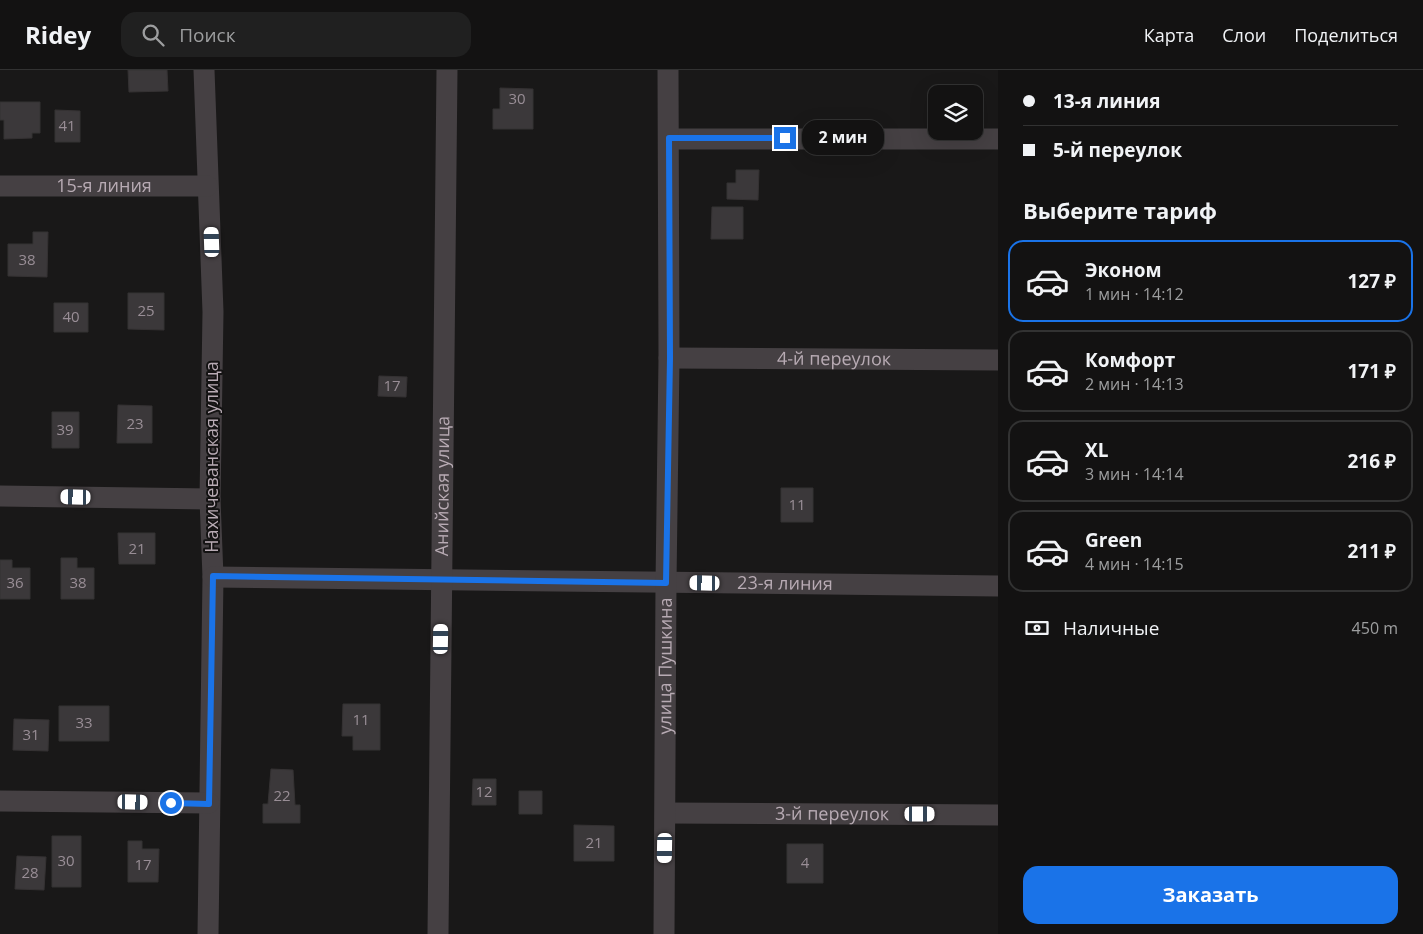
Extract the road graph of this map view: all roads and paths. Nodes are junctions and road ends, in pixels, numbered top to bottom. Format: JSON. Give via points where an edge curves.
{"nodes":[{"id":1,"x":204,"y":70,"type":"edge"},
{"id":2,"x":447,"y":70,"type":"edge"},
{"id":3,"x":668,"y":70,"type":"edge"},
{"id":4,"x":669,"y":138,"type":"junction"},
{"id":5,"x":998,"y":139,"type":"edge"},
{"id":6,"x":0,"y":186,"type":"edge"},
{"id":7,"x":207,"y":186,"type":"junction"},
{"id":8,"x":670,"y":358,"type":"junction"},
{"id":9,"x":998,"y":360,"type":"edge"},
{"id":10,"x":0,"y":496,"type":"edge"},
{"id":11,"x":210,"y":499,"type":"junction"},
{"id":12,"x":213,"y":576,"type":"junction"},
{"id":13,"x":441,"y":580,"type":"junction"},
{"id":14,"x":666,"y":583,"type":"junction"},
{"id":15,"x":998,"y":586,"type":"edge"},
{"id":16,"x":0,"y":801,"type":"edge"},
{"id":17,"x":209,"y":804,"type":"junction"},
{"id":18,"x":666,"y":813,"type":"junction"},
{"id":19,"x":998,"y":815,"type":"edge"},
{"id":20,"x":208,"y":934,"type":"edge"},
{"id":21,"x":438,"y":934,"type":"edge"},
{"id":22,"x":664,"y":934,"type":"edge"}],
"edges":[{"from":1,"to":7,"type":"street","name":"Нахичеванская улица"},
{"from":2,"to":13,"type":"street","name":"Анийская улица"},
{"from":3,"to":4,"type":"street","name":"улица Пушкина"},
{"from":4,"to":5,"type":"street"},
{"from":4,"to":8,"type":"street","name":"улица Пушкина"},
{"from":6,"to":7,"type":"street","name":"15-я линия"},
{"from":7,"to":11,"type":"street","name":"Нахичеванская улица","via":[[212,266]]},
{"from":8,"to":9,"type":"street","name":"4-й переулок"},
{"from":8,"to":14,"type":"street","name":"улица Пушкина"},
{"from":10,"to":11,"type":"street"},
{"from":11,"to":12,"type":"street","name":"Нахичеванская улица"},
{"from":12,"to":13,"type":"street","name":"23-я линия"},
{"from":12,"to":17,"type":"street","name":"Нахичеванская улица"},
{"from":13,"to":14,"type":"street","name":"23-я линия"},
{"from":13,"to":21,"type":"street","name":"Анийская улица"},
{"from":14,"to":15,"type":"street","name":"23-я линия"},
{"from":14,"to":18,"type":"street","name":"улица Пушкина"},
{"from":16,"to":17,"type":"street"},
{"from":17,"to":20,"type":"street","name":"Нахичеванская улица"},
{"from":18,"to":19,"type":"street","name":"3-й переулок"},
{"from":18,"to":22,"type":"street","name":"улица Пушкина"}]}
